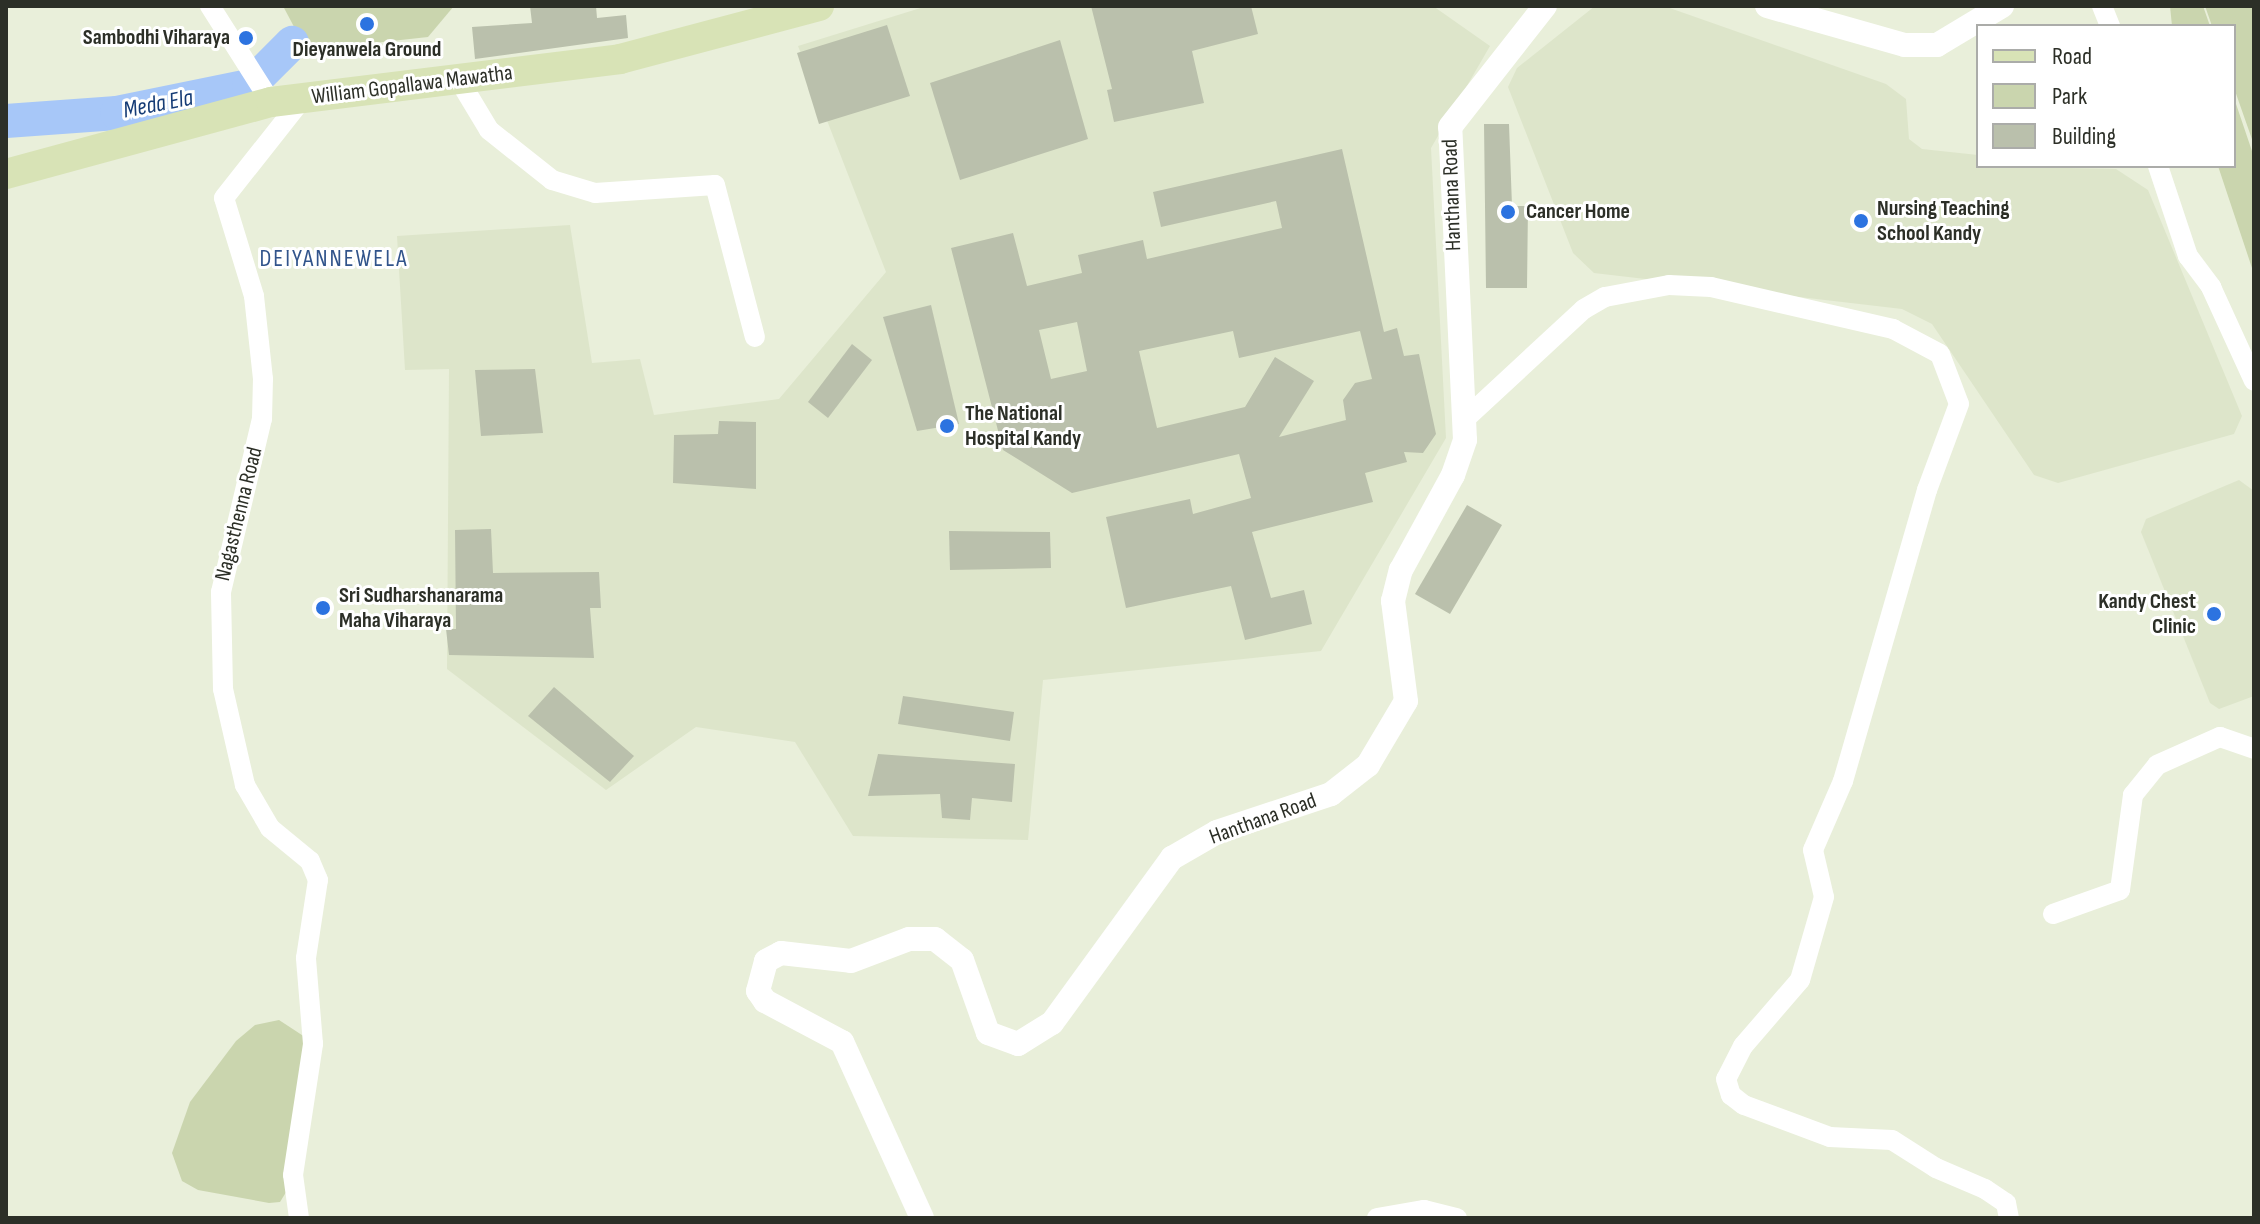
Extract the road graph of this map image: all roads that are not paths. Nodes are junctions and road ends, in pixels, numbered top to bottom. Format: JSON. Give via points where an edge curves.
{"nodes":[{"id":1,"x":210,"y":6,"type":"edge"},
{"id":2,"x":819,"y":6,"type":"edge"},
{"id":3,"x":1545,"y":6,"type":"edge"},
{"id":4,"x":1767,"y":6,"type":"edge"},
{"id":5,"x":2002,"y":6,"type":"edge"},
{"id":6,"x":459,"y":80,"type":"junction"},
{"id":7,"x":268,"y":95,"type":"junction"},
{"id":8,"x":303,"y":98,"type":"junction"},
{"id":9,"x":2159,"y":168,"type":"edge"},
{"id":10,"x":6,"y":174,"type":"edge"},
{"id":11,"x":755,"y":337,"type":"dead end"},
{"id":12,"x":2254,"y":381,"type":"edge"},
{"id":13,"x":1464,"y":420,"type":"junction"},
{"id":14,"x":2254,"y":749,"type":"edge"},
{"id":15,"x":2053,"y":914,"type":"dead end"},
{"id":16,"x":1399,"y":1215,"type":"edge"},
{"id":17,"x":299,"y":1218,"type":"edge"},
{"id":18,"x":922,"y":1218,"type":"edge"},
{"id":19,"x":1377,"y":1218,"type":"edge"},
{"id":20,"x":1457,"y":1218,"type":"edge"},
{"id":21,"x":2009,"y":1218,"type":"edge"}],
"edges":[{"from":1,"to":7,"type":"street"},
{"from":2,"to":6,"type":"main road","name":"William Gopallawa Mawatha","via":[[657,52]]},
{"from":3,"to":13,"type":"street","name":"Hanthana Road","via":[[1450,127]]},
{"from":4,"to":5,"type":"street","via":[[1905,45],[1937,45]]},
{"from":6,"to":8,"type":"main road","name":"William Gopallawa Mawatha"},
{"from":6,"to":11,"type":"street","via":[[489,130],[552,180],[595,193],[715,185]]},
{"from":7,"to":8,"type":"main road","name":"William Gopallawa Mawatha"},
{"from":7,"to":10,"type":"main road","name":"William Gopallawa Mawatha"},
{"from":8,"to":17,"type":"street","name":"Nagasthenna Road","via":[[224,198],[254,296],[263,392],[262,419],[221,592],[223,689],[245,785],[270,828],[310,861],[318,880],[306,958],[313,1044],[293,1175]]},
{"from":9,"to":12,"type":"street","via":[[2188,256],[2211,287]]},
{"from":13,"to":18,"type":"street","name":"Hanthana Road","via":[[1461,459],[1413,544],[1393,601],[1406,701],[1391,735],[1351,781],[1331,794],[1217,832],[1172,858],[1037,1037],[1018,1044],[988,1033],[962,960],[935,939],[909,939],[851,961],[781,953],[766,961],[758,991],[765,1001],[842,1042]]},
{"from":13,"to":21,"type":"street","via":[[1584,309],[1605,297],[1669,285],[1711,287],[1893,329],[1940,354],[1959,404],[1927,490],[1843,781],[1813,850],[1824,897],[1800,980],[1743,1046],[1726,1079],[1731,1095],[1744,1105],[1830,1137],[1892,1140],[1936,1168],[1985,1189],[2006,1203]]},
{"from":14,"to":15,"type":"street","via":[[2220,737],[2157,765],[2133,795],[2120,890]]},
{"from":16,"to":19,"type":"street"},
{"from":16,"to":20,"type":"street","via":[[1424,1210]]}]}
